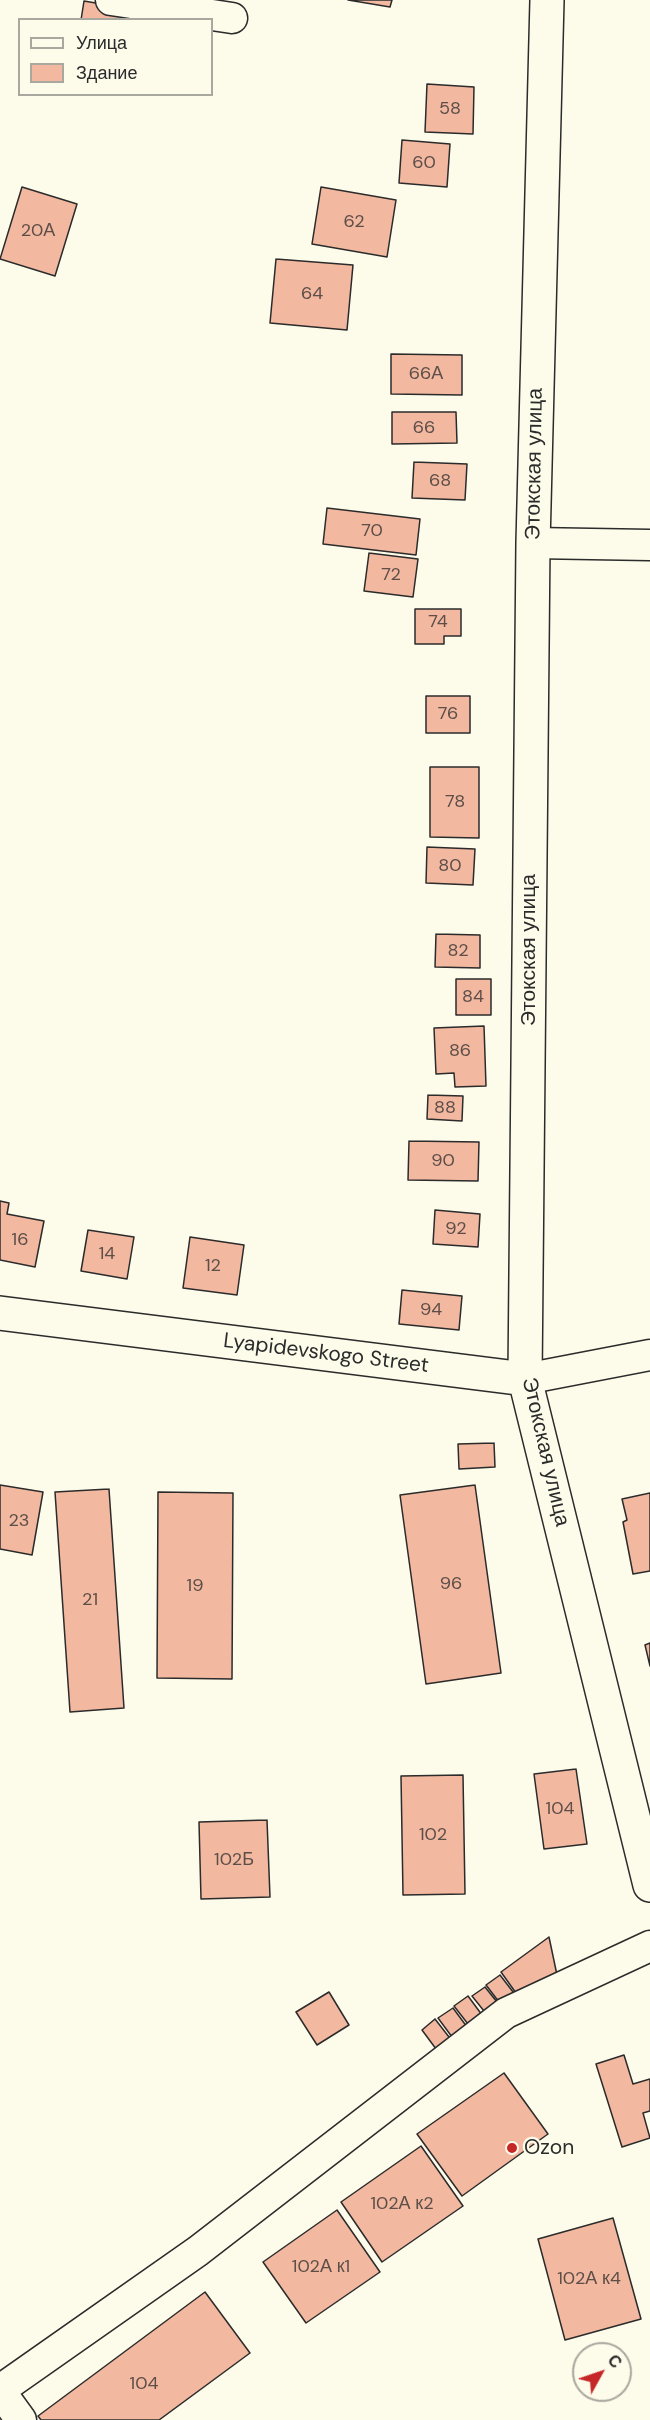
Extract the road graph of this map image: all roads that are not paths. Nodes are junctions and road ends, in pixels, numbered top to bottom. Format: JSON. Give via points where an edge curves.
{"nodes":[{"id":1,"x":111,"y":0,"type":"edge"},
{"id":2,"x":547,"y":0,"type":"edge"},
{"id":3,"x":232,"y":18,"type":"dead end"},
{"id":4,"x":533,"y":543,"type":"junction"},
{"id":5,"x":650,"y":545,"type":"edge"},
{"id":6,"x":0,"y":1312,"type":"edge"},
{"id":7,"x":650,"y":1355,"type":"edge"},
{"id":8,"x":525,"y":1379,"type":"junction"},
{"id":9,"x":650,"y":1885,"type":"edge"},
{"id":10,"x":650,"y":1946,"type":"edge"},
{"id":11,"x":0,"y":2390,"type":"edge"},
{"id":12,"x":21,"y":2420,"type":"edge"}],
"edges":[{"from":1,"to":3,"type":"street"},
{"from":2,"to":4,"type":"street","name":"Этокская улица"},
{"from":4,"to":5,"type":"street"},
{"from":4,"to":8,"type":"street","name":"Этокская улица"},
{"from":6,"to":8,"type":"street","name":"Lyapidevskogo Street"},
{"from":7,"to":8,"type":"street","name":"Lyapidevskogo Street"},
{"from":8,"to":9,"type":"street","name":"Этокская улица"},
{"from":10,"to":11,"type":"street","via":[[506,2013],[198,2251]]},
{"from":11,"to":12,"type":"street"}]}
